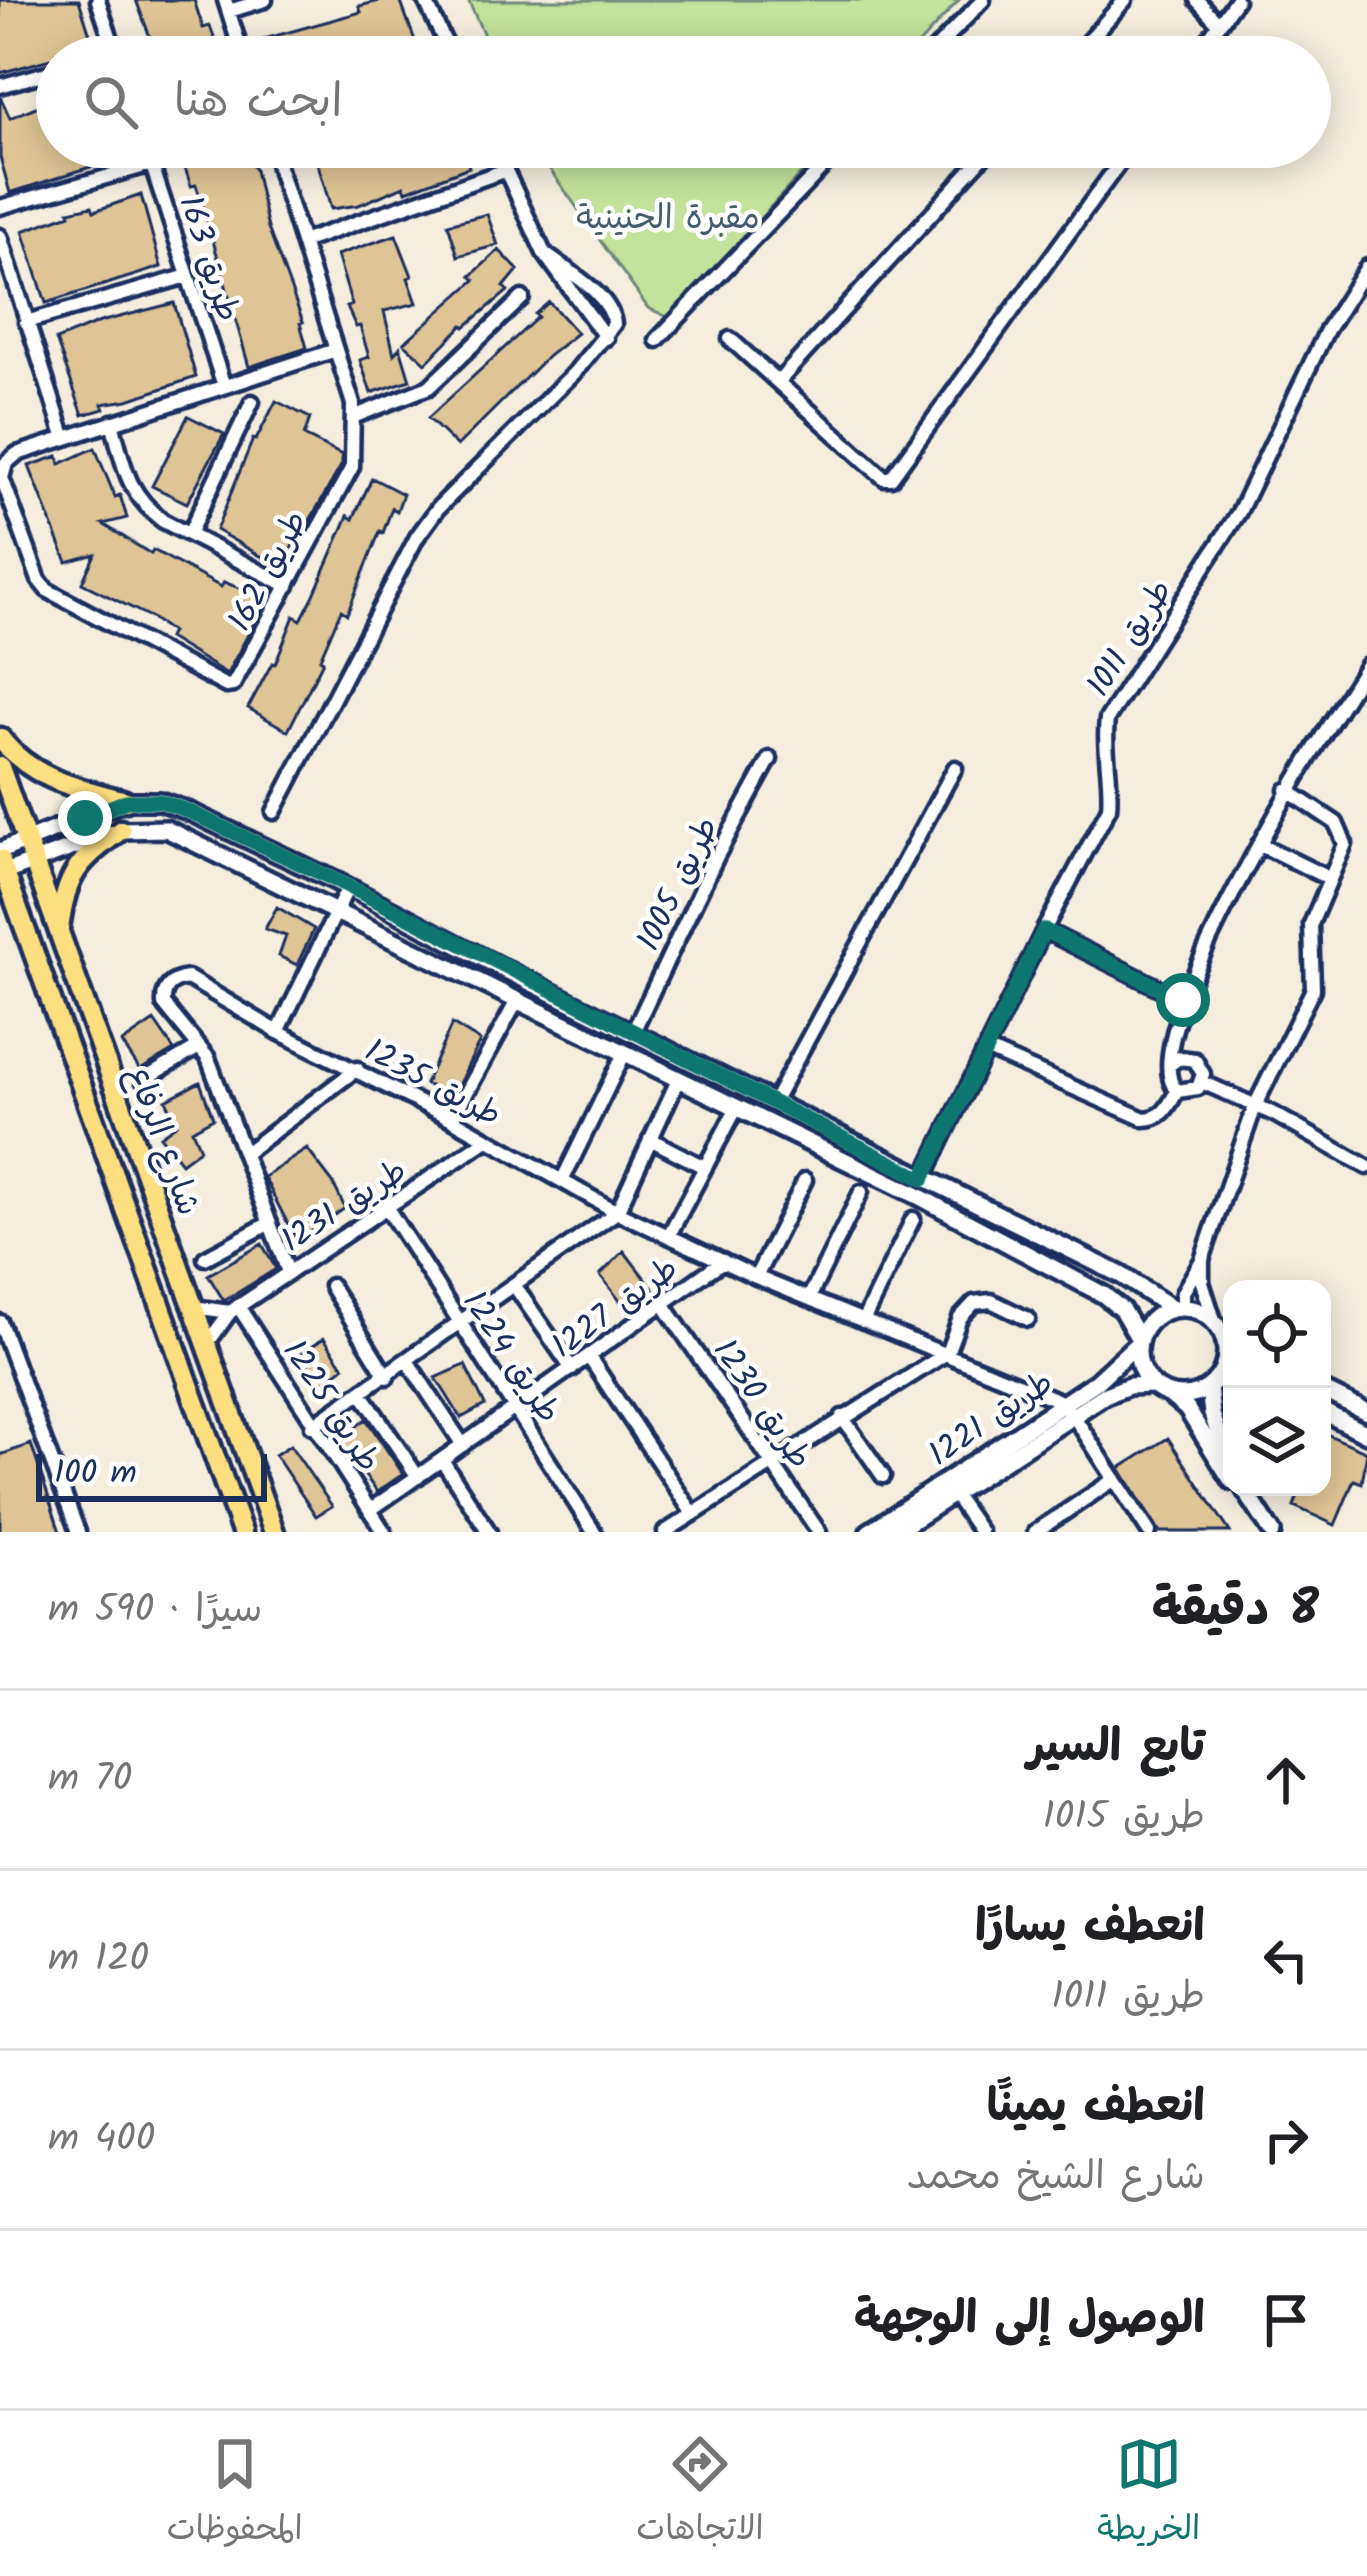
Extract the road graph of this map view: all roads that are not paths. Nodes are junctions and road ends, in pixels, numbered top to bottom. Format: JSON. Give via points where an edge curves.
{"nodes":[{"id":1,"x":98,"y":0,"type":"edge"},
{"id":2,"x":265,"y":0,"type":"edge"},
{"id":3,"x":425,"y":0,"type":"edge"},
{"id":4,"x":982,"y":0,"type":"edge"},
{"id":5,"x":1125,"y":0,"type":"edge"},
{"id":6,"x":1196,"y":0,"type":"edge"},
{"id":7,"x":1236,"y":0,"type":"edge"},
{"id":8,"x":227,"y":5,"type":"edge"},
{"id":9,"x":1220,"y":24,"type":"junction"},
{"id":10,"x":106,"y":36,"type":"edge"},
{"id":11,"x":237,"y":36,"type":"edge"},
{"id":12,"x":442,"y":36,"type":"edge"},
{"id":13,"x":948,"y":36,"type":"edge"},
{"id":14,"x":1093,"y":36,"type":"edge"},
{"id":15,"x":1211,"y":36,"type":"edge"},
{"id":16,"x":36,"y":76,"type":"edge"},
{"id":17,"x":0,"y":86,"type":"edge"},
{"id":18,"x":138,"y":168,"type":"edge"},
{"id":19,"x":153,"y":168,"type":"edge"},
{"id":20,"x":279,"y":168,"type":"edge"},
{"id":21,"x":822,"y":168,"type":"edge"},
{"id":22,"x":973,"y":168,"type":"edge"},
{"id":23,"x":1116,"y":168,"type":"edge"},
{"id":24,"x":506,"y":170,"type":"joint"},
{"id":25,"x":0,"y":207,"type":"edge"},
{"id":26,"x":0,"y":236,"type":"edge"},
{"id":27,"x":302,"y":242,"type":"junction"},
{"id":28,"x":544,"y":253,"type":"junction"},
{"id":29,"x":1367,"y":268,"type":"edge"},
{"id":30,"x":188,"y":276,"type":"junction"},
{"id":31,"x":522,"y":298,"type":"dead end"},
{"id":32,"x":26,"y":322,"type":"junction"},
{"id":33,"x":607,"y":338,"type":"junction"},
{"id":34,"x":730,"y":339,"type":"dead end"},
{"id":35,"x":657,"y":340,"type":"dead end"},
{"id":36,"x":336,"y":350,"type":"junction"},
{"id":37,"x":779,"y":381,"type":"junction"},
{"id":38,"x":224,"y":386,"type":"junction"},
{"id":39,"x":252,"y":402,"type":"dead end"},
{"id":40,"x":353,"y":417,"type":"junction"},
{"id":41,"x":112,"y":422,"type":"junction"},
{"id":42,"x":64,"y":436,"type":"junction"},
{"id":43,"x":189,"y":534,"type":"junction"},
{"id":44,"x":288,"y":586,"type":"junction"},
{"id":45,"x":1367,"y":665,"type":"edge"},
{"id":46,"x":0,"y":738,"type":"edge"},
{"id":47,"x":770,"y":759,"type":"dead end"},
{"id":48,"x":0,"y":767,"type":"edge"},
{"id":49,"x":955,"y":768,"type":"dead end"},
{"id":50,"x":1287,"y":790,"type":"junction"},
{"id":51,"x":126,"y":801,"type":"junction"},
{"id":52,"x":274,"y":812,"type":"dead end"},
{"id":53,"x":121,"y":830,"type":"junction"},
{"id":54,"x":27,"y":840,"type":"junction"},
{"id":55,"x":1259,"y":844,"type":"junction"},
{"id":56,"x":2,"y":861,"type":"edge"},
{"id":57,"x":34,"y":861,"type":"junction"},
{"id":58,"x":1328,"y":878,"type":"junction"},
{"id":59,"x":348,"y":886,"type":"junction"},
{"id":60,"x":337,"y":911,"type":"junction"},
{"id":61,"x":1044,"y":930,"type":"junction"},
{"id":62,"x":58,"y":934,"type":"junction"},
{"id":63,"x":518,"y":999,"type":"junction"},
{"id":64,"x":1183,"y":1000,"type":"junction"},
{"id":65,"x":278,"y":1032,"type":"junction"},
{"id":66,"x":633,"y":1032,"type":"junction"},
{"id":67,"x":199,"y":1047,"type":"junction"},
{"id":68,"x":988,"y":1050,"type":"junction"},
{"id":69,"x":625,"y":1052,"type":"junction"},
{"id":70,"x":1172,"y":1063,"type":"junction"},
{"id":71,"x":357,"y":1069,"type":"junction"},
{"id":72,"x":679,"y":1078,"type":"junction"},
{"id":73,"x":143,"y":1080,"type":"dead end"},
{"id":74,"x":1202,"y":1082,"type":"junction"},
{"id":75,"x":1177,"y":1091,"type":"junction"},
{"id":76,"x":773,"y":1103,"type":"junction"},
{"id":77,"x":1255,"y":1106,"type":"junction"},
{"id":78,"x":736,"y":1109,"type":"junction"},
{"id":79,"x":452,"y":1119,"type":"junction"},
{"id":80,"x":650,"y":1139,"type":"junction"},
{"id":81,"x":487,"y":1140,"type":"junction"},
{"id":82,"x":245,"y":1153,"type":"junction"},
{"id":83,"x":704,"y":1167,"type":"junction"},
{"id":84,"x":1367,"y":1167,"type":"edge"},
{"id":85,"x":923,"y":1179,"type":"junction"},
{"id":86,"x":806,"y":1180,"type":"dead end"},
{"id":87,"x":562,"y":1181,"type":"junction"},
{"id":88,"x":861,"y":1192,"type":"dead end"},
{"id":89,"x":387,"y":1208,"type":"junction"},
{"id":90,"x":617,"y":1212,"type":"junction"},
{"id":91,"x":913,"y":1219,"type":"dead end"},
{"id":92,"x":269,"y":1222,"type":"junction"},
{"id":93,"x":670,"y":1234,"type":"junction"},
{"id":94,"x":205,"y":1258,"type":"dead end"},
{"id":95,"x":1202,"y":1260,"type":"junction"},
{"id":96,"x":723,"y":1261,"type":"junction"},
{"id":97,"x":288,"y":1272,"type":"junction"},
{"id":98,"x":756,"y":1277,"type":"junction"},
{"id":99,"x":514,"y":1285,"type":"junction"},
{"id":100,"x":331,"y":1286,"type":"dead end"},
{"id":101,"x":809,"y":1298,"type":"junction"},
{"id":102,"x":664,"y":1304,"type":"junction"},
{"id":103,"x":194,"y":1307,"type":"junction"},
{"id":104,"x":1177,"y":1308,"type":"junction"},
{"id":105,"x":234,"y":1309,"type":"junction"},
{"id":106,"x":1028,"y":1319,"type":"dead end"},
{"id":107,"x":863,"y":1321,"type":"junction"},
{"id":108,"x":0,"y":1322,"type":"edge"},
{"id":109,"x":1215,"y":1323,"type":"junction"},
{"id":110,"x":460,"y":1324,"type":"junction"},
{"id":111,"x":1223,"y":1336,"type":"edge"},
{"id":112,"x":1139,"y":1341,"type":"junction"},
{"id":113,"x":207,"y":1344,"type":"junction"},
{"id":114,"x":947,"y":1353,"type":"junction"},
{"id":115,"x":589,"y":1357,"type":"junction"},
{"id":116,"x":408,"y":1362,"type":"junction"},
{"id":117,"x":572,"y":1369,"type":"junction"},
{"id":118,"x":387,"y":1377,"type":"junction"},
{"id":119,"x":1005,"y":1379,"type":"junction"},
{"id":120,"x":1220,"y":1382,"type":"edge"},
{"id":121,"x":1151,"y":1385,"type":"junction"},
{"id":122,"x":362,"y":1394,"type":"junction"},
{"id":123,"x":1331,"y":1394,"type":"edge"},
{"id":124,"x":1168,"y":1395,"type":"junction"},
{"id":125,"x":1068,"y":1410,"type":"junction"},
{"id":126,"x":515,"y":1411,"type":"junction"},
{"id":127,"x":1367,"y":1412,"type":"edge"},
{"id":128,"x":1331,"y":1416,"type":"edge"},
{"id":129,"x":842,"y":1418,"type":"junction"},
{"id":130,"x":1049,"y":1422,"type":"junction"},
{"id":131,"x":312,"y":1426,"type":"junction"},
{"id":132,"x":1367,"y":1435,"type":"edge"},
{"id":133,"x":464,"y":1445,"type":"junction"},
{"id":134,"x":1223,"y":1449,"type":"edge"},
{"id":135,"x":442,"y":1460,"type":"junction"},
{"id":136,"x":772,"y":1464,"type":"junction"},
{"id":137,"x":1223,"y":1464,"type":"edge"},
{"id":138,"x":883,"y":1476,"type":"dead end"},
{"id":139,"x":418,"y":1477,"type":"junction"},
{"id":140,"x":1115,"y":1479,"type":"junction"},
{"id":141,"x":953,"y":1493,"type":"junction"},
{"id":142,"x":1244,"y":1496,"type":"edge"},
{"id":143,"x":370,"y":1510,"type":"junction"},
{"id":144,"x":693,"y":1514,"type":"junction"},
{"id":145,"x":78,"y":1532,"type":"edge"},
{"id":146,"x":242,"y":1532,"type":"edge"},
{"id":147,"x":274,"y":1532,"type":"edge"},
{"id":148,"x":384,"y":1532,"type":"edge"},
{"id":149,"x":489,"y":1532,"type":"edge"},
{"id":150,"x":594,"y":1532,"type":"edge"},
{"id":151,"x":665,"y":1532,"type":"edge"},
{"id":152,"x":819,"y":1532,"type":"edge"},
{"id":153,"x":869,"y":1532,"type":"edge"},
{"id":154,"x":895,"y":1532,"type":"edge"},
{"id":155,"x":980,"y":1532,"type":"edge"},
{"id":156,"x":1035,"y":1532,"type":"edge"},
{"id":157,"x":1149,"y":1532,"type":"edge"},
{"id":158,"x":1268,"y":1532,"type":"edge"}],
"edges":[{"from":1,"to":10,"type":"street"},
{"from":2,"to":8,"type":"street"},
{"from":3,"to":12,"type":"street"},
{"from":4,"to":13,"type":"street"},
{"from":5,"to":14,"type":"street"},
{"from":6,"to":9,"type":"street"},
{"from":7,"to":9,"type":"street"},
{"from":8,"to":11,"type":"street"},
{"from":9,"to":15,"type":"street"},
{"from":16,"to":17,"type":"street"},
{"from":18,"to":25,"type":"street"},
{"from":19,"to":30,"type":"street","name":"طريق 163"},
{"from":20,"to":27,"type":"street","name":"طريق 162"},
{"from":21,"to":35,"type":"street"},
{"from":22,"to":37,"type":"street"},
{"from":23,"to":37,"type":"street","via":[[891,478]]},
{"from":24,"to":27,"type":"street"},
{"from":24,"to":28,"type":"street"},
{"from":26,"to":32,"type":"street"},
{"from":27,"to":36,"type":"street","name":"طريق 162"},
{"from":28,"to":33,"type":"street"},
{"from":28,"to":33,"type":"street","via":[[613,313]]},
{"from":29,"to":61,"type":"street","name":"طريق 1011","via":[[1327,330],[1239,512],[1107,719],[1109,808]]},
{"from":30,"to":32,"type":"street"},
{"from":30,"to":38,"type":"street","name":"طريق 163"},
{"from":31,"to":40,"type":"street","via":[[429,387]]},
{"from":32,"to":42,"type":"street"},
{"from":33,"to":52,"type":"street","via":[[417,537]]},
{"from":34,"to":37,"type":"street"},
{"from":36,"to":38,"type":"street"},
{"from":36,"to":40,"type":"street","name":"طريق 162"},
{"from":38,"to":41,"type":"street"},
{"from":39,"to":43,"type":"street"},
{"from":40,"to":44,"type":"street","name":"طريق 162","via":[[352,467]]},
{"from":41,"to":42,"type":"street"},
{"from":41,"to":43,"type":"street","via":[[130,490]]},
{"from":42,"to":44,"type":"street","name":"طريق 162","via":[[17,454],[2,478],[47,590],[226,686],[239,678]]},
{"from":43,"to":44,"type":"street"},
{"from":45,"to":50,"type":"street"},
{"from":46,"to":51,"type":"main road","via":[[41,776]]},
{"from":47,"to":66,"type":"street","name":"طريق 1005"},
{"from":48,"to":54,"type":"main road","name":"شارع الرفاع"},
{"from":49,"to":76,"type":"street"},
{"from":50,"to":55,"type":"street"},
{"from":50,"to":58,"type":"street","via":[[1343,834],[1342,856]]},
{"from":51,"to":54,"type":"street"},
{"from":51,"to":59,"type":"street","via":[[188,811]]},
{"from":53,"to":57,"type":"street"},
{"from":53,"to":60,"type":"street","via":[[166,829]]},
{"from":53,"to":62,"type":"main road","via":[[70,874]]},
{"from":54,"to":56,"type":"street"},
{"from":54,"to":57,"type":"main road","name":"شارع الرفاع"},
{"from":55,"to":58,"type":"street"},
{"from":55,"to":64,"type":"street"},
{"from":56,"to":57,"type":"street"},
{"from":56,"to":146,"type":"main road","name":"شارع الرفاع"},
{"from":57,"to":62,"type":"main road","name":"شارع الرفاع"},
{"from":58,"to":77,"type":"street","via":[[1310,940],[1313,988]]},
{"from":59,"to":60,"type":"street"},
{"from":59,"to":66,"type":"street"},
{"from":60,"to":63,"type":"street"},
{"from":60,"to":65,"type":"street"},
{"from":61,"to":64,"type":"street"},
{"from":61,"to":68,"type":"street","name":"طريق 1011"},
{"from":62,"to":103,"type":"main road","name":"شارع الرفاع"},
{"from":63,"to":69,"type":"street"},
{"from":63,"to":79,"type":"street"},
{"from":64,"to":70,"type":"street"},
{"from":65,"to":67,"type":"street","name":"طريق 1235","via":[[188,978],[174,980],[164,1004]]},
{"from":65,"to":71,"type":"street","name":"طريق 1235"},
{"from":66,"to":76,"type":"street"},
{"from":67,"to":73,"type":"street"},
{"from":67,"to":82,"type":"street"},
{"from":68,"to":75,"type":"street","via":[[1144,1119],[1166,1112]]},
{"from":68,"to":85,"type":"street","name":"طريق 1011"},
{"from":69,"to":72,"type":"street"},
{"from":69,"to":87,"type":"street"},
{"from":70,"to":74,"type":"street","via":[[1195,1060]]},
{"from":70,"to":75,"type":"street","via":[[1168,1078]]},
{"from":71,"to":79,"type":"street","name":"طريق 1235"},
{"from":71,"to":82,"type":"street"},
{"from":72,"to":78,"type":"street"},
{"from":72,"to":80,"type":"street"},
{"from":74,"to":75,"type":"street"},
{"from":74,"to":77,"type":"street"},
{"from":76,"to":85,"type":"street"},
{"from":77,"to":84,"type":"street"},
{"from":77,"to":95,"type":"street"},
{"from":78,"to":83,"type":"street"},
{"from":78,"to":112,"type":"street","via":[[1104,1295]]},
{"from":79,"to":81,"type":"street","name":"طريق 1235"},
{"from":80,"to":83,"type":"street"},
{"from":80,"to":90,"type":"street"},
{"from":81,"to":87,"type":"street","name":"طريق 1235"},
{"from":81,"to":89,"type":"street","name":"طريق 1231"},
{"from":82,"to":92,"type":"street"},
{"from":83,"to":93,"type":"street"},
{"from":85,"to":104,"type":"street"},
{"from":86,"to":98,"type":"street"},
{"from":87,"to":90,"type":"street","name":"طريق 1235"},
{"from":88,"to":101,"type":"street"},
{"from":89,"to":97,"type":"street","name":"طريق 1231"},
{"from":89,"to":110,"type":"street","name":"طريق 1224"},
{"from":90,"to":93,"type":"street","name":"طريق 1235"},
{"from":90,"to":99,"type":"street"},
{"from":91,"to":107,"type":"street"},
{"from":92,"to":94,"type":"street"},
{"from":92,"to":97,"type":"street"},
{"from":93,"to":96,"type":"street","name":"طريق 1235"},
{"from":95,"to":104,"type":"street"},
{"from":95,"to":109,"type":"street"},
{"from":96,"to":98,"type":"street","name":"طريق 1235"},
{"from":96,"to":102,"type":"street","name":"طريق 1227"},
{"from":97,"to":105,"type":"street","name":"طريق 1231"},
{"from":98,"to":101,"type":"street","name":"طريق 1235"},
{"from":99,"to":110,"type":"street"},
{"from":99,"to":117,"type":"street"},
{"from":100,"to":118,"type":"street"},
{"from":101,"to":107,"type":"street","name":"طريق 1235"},
{"from":102,"to":115,"type":"street","name":"طريق 1227"},
{"from":102,"to":136,"type":"street","name":"طريق 1230"},
{"from":103,"to":105,"type":"street"},
{"from":103,"to":113,"type":"main road","name":"شارع الرفاع"},
{"from":104,"to":109,"type":"street"},
{"from":104,"to":112,"type":"street","via":[[1146,1325]]},
{"from":105,"to":113,"type":"street","name":"طريق 1231"},
{"from":105,"to":131,"type":"street","name":"طريق 1225"},
{"from":106,"to":114,"type":"street","via":[[991,1300],[974,1303],[959,1318]]},
{"from":107,"to":114,"type":"street","name":"طريق 1235"},
{"from":108,"to":145,"type":"street"},
{"from":109,"to":111,"type":"street"},
{"from":110,"to":116,"type":"street"},
{"from":110,"to":126,"type":"street","name":"طريق 1224"},
{"from":112,"to":121,"type":"street"},
{"from":112,"to":125,"type":"street","name":"طريق 1221"},
{"from":113,"to":147,"type":"main road","name":"شارع الرفاع"},
{"from":114,"to":119,"type":"street","name":"طريق 1235"},
{"from":114,"to":129,"type":"street"},
{"from":115,"to":117,"type":"street","name":"طريق 1227"},
{"from":115,"to":144,"type":"street"},
{"from":116,"to":118,"type":"street"},
{"from":116,"to":133,"type":"street"},
{"from":117,"to":126,"type":"street","name":"طريق 1227"},
{"from":118,"to":122,"type":"street"},
{"from":119,"to":125,"type":"street","name":"طريق 1235"},
{"from":119,"to":130,"type":"street","name":"طريق 1235"},
{"from":120,"to":124,"type":"street"},
{"from":120,"to":134,"type":"street"},
{"from":121,"to":124,"type":"street"},
{"from":121,"to":125,"type":"street","name":"طريق 1221"},
{"from":122,"to":131,"type":"street"},
{"from":122,"to":139,"type":"street"},
{"from":123,"to":127,"type":"street"},
{"from":124,"to":137,"type":"street","via":[[1187,1409]]},
{"from":125,"to":130,"type":"street","name":"طريق 1221"},
{"from":125,"to":140,"type":"street"},
{"from":126,"to":133,"type":"street","name":"طريق 1227"},
{"from":126,"to":150,"type":"street","name":"طريق 1224"},
{"from":128,"to":132,"type":"street"},
{"from":129,"to":136,"type":"street"},
{"from":129,"to":138,"type":"street"},
{"from":130,"to":141,"type":"street","name":"طريق 1221"},
{"from":130,"to":153,"type":"street","name":"طريق 1221"},
{"from":131,"to":143,"type":"street","name":"طريق 1225"},
{"from":133,"to":135,"type":"street","name":"طريق 1227"},
{"from":135,"to":139,"type":"street","name":"طريق 1227"},
{"from":135,"to":149,"type":"street"},
{"from":136,"to":144,"type":"street"},
{"from":136,"to":152,"type":"street","name":"طريق 1230"},
{"from":139,"to":143,"type":"street","name":"طريق 1227"},
{"from":140,"to":156,"type":"street"},
{"from":140,"to":157,"type":"street"},
{"from":141,"to":154,"type":"street","name":"طريق 1221"},
{"from":141,"to":155,"type":"street"},
{"from":142,"to":158,"type":"street"},
{"from":143,"to":148,"type":"street","name":"طريق 1225"},
{"from":144,"to":151,"type":"street"}]}
